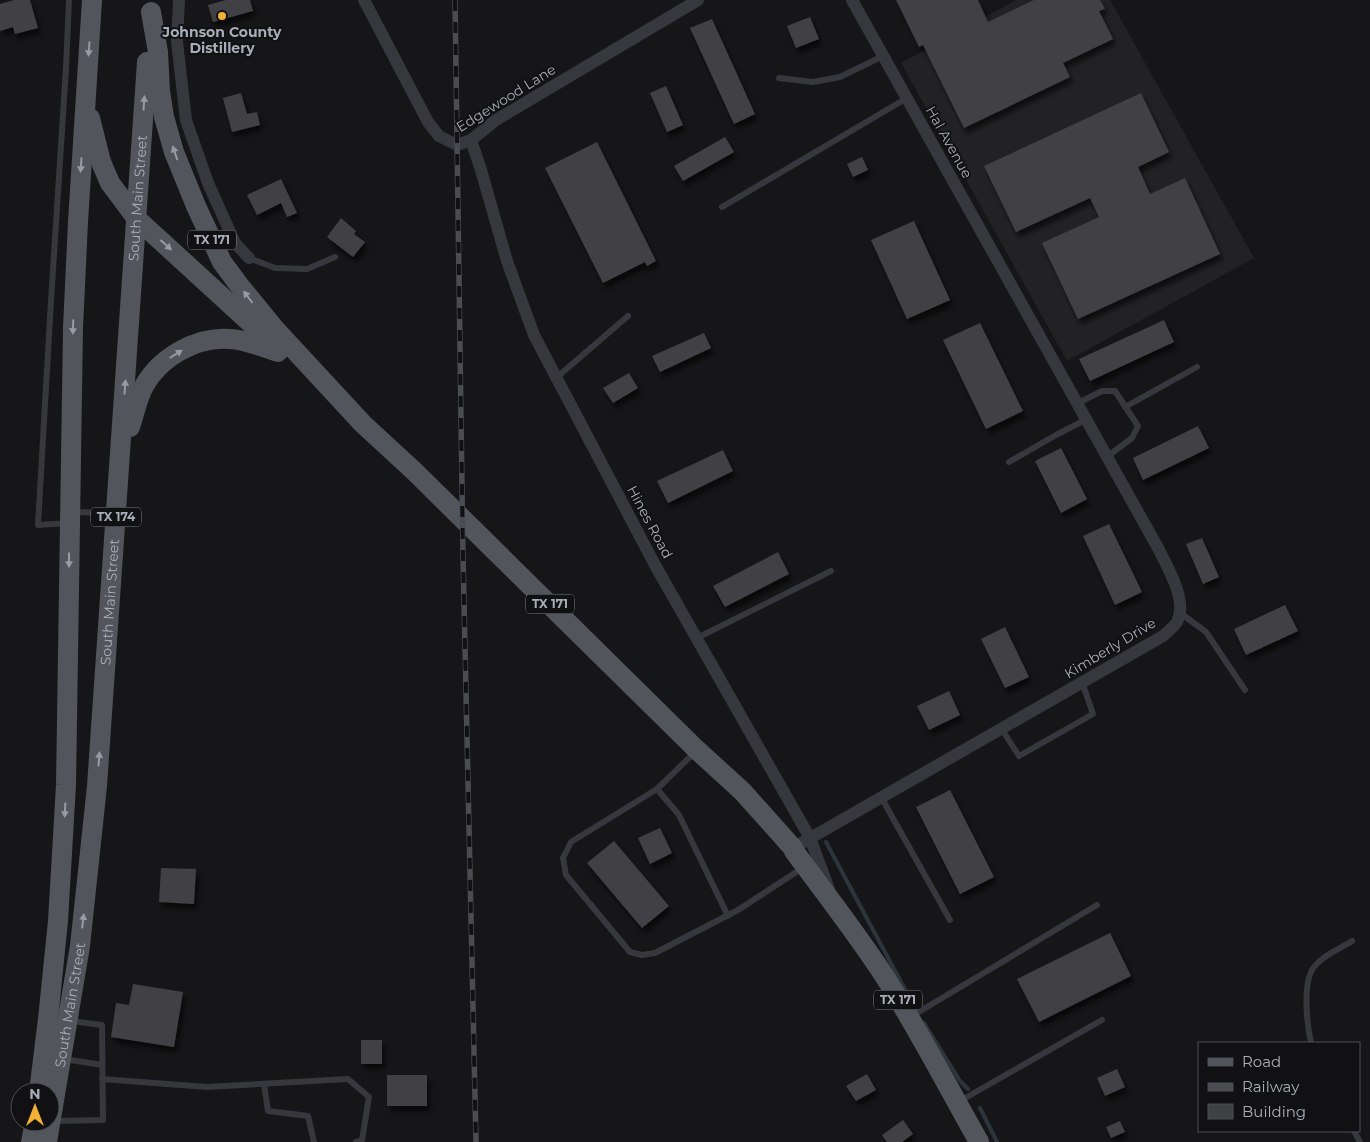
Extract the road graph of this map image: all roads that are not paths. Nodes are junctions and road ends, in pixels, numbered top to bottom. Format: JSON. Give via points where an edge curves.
{"nodes":[{"id":1,"x":68,"y":0,"type":"edge"},
{"id":2,"x":92,"y":0,"type":"edge"},
{"id":3,"x":179,"y":0,"type":"edge"},
{"id":4,"x":364,"y":0,"type":"edge"},
{"id":5,"x":698,"y":0,"type":"edge"},
{"id":6,"x":852,"y":0,"type":"edge"},
{"id":7,"x":151,"y":6,"type":"edge"},
{"id":8,"x":884,"y":56,"type":"junction"},
{"id":9,"x":780,"y":78,"type":"dead end"},
{"id":10,"x":907,"y":98,"type":"junction"},
{"id":11,"x":86,"y":99,"type":"junction"},
{"id":12,"x":471,"y":140,"type":"junction"},
{"id":13,"x":722,"y":207,"type":"dead end"},
{"id":14,"x":137,"y":218,"type":"junction"},
{"id":15,"x":334,"y":257,"type":"dead end"},
{"id":16,"x":249,"y":258,"type":"joint"},
{"id":17,"x":628,"y":316,"type":"dead end"},
{"id":18,"x":285,"y":354,"type":"junction"},
{"id":19,"x":1196,"y":367,"type":"dead end"},
{"id":20,"x":556,"y":378,"type":"junction"},
{"id":21,"x":1078,"y":403,"type":"junction"},
{"id":22,"x":1125,"y":406,"type":"junction"},
{"id":23,"x":1087,"y":419,"type":"junction"},
{"id":24,"x":363,"y":424,"type":"junction"},
{"id":25,"x":120,"y":454,"type":"junction"},
{"id":26,"x":1108,"y":456,"type":"junction"},
{"id":27,"x":1009,"y":462,"type":"dead end"},
{"id":28,"x":116,"y":513,"type":"junction"},
{"id":29,"x":69,"y":517,"type":"junction"},
{"id":30,"x":830,"y":571,"type":"dead end"},
{"id":31,"x":1179,"y":612,"type":"junction"},
{"id":32,"x":697,"y":638,"type":"junction"},
{"id":33,"x":1082,"y":682,"type":"junction"},
{"id":34,"x":1245,"y":690,"type":"dead end"},
{"id":35,"x":1001,"y":728,"type":"junction"},
{"id":36,"x":697,"y":750,"type":"junction"},
{"id":37,"x":657,"y":789,"type":"junction"},
{"id":38,"x":881,"y":798,"type":"junction"},
{"id":39,"x":810,"y":838,"type":"junction"},
{"id":40,"x":793,"y":848,"type":"junction"},
{"id":41,"x":811,"y":863,"type":"junction"},
{"id":42,"x":1097,"y":905,"type":"dead end"},
{"id":43,"x":728,"y":916,"type":"junction"},
{"id":44,"x":950,"y":920,"type":"dead end"},
{"id":45,"x":1352,"y":941,"type":"dead end"},
{"id":46,"x":909,"y":1018,"type":"junction"},
{"id":47,"x":58,"y":1020,"type":"junction"},
{"id":48,"x":1102,"y":1020,"type":"dead end"},
{"id":49,"x":1311,"y":1042,"type":"edge"},
{"id":50,"x":62,"y":1059,"type":"junction"},
{"id":51,"x":102,"y":1065,"type":"junction"},
{"id":52,"x":102,"y":1080,"type":"junction"},
{"id":53,"x":41,"y":1082,"type":"edge"},
{"id":54,"x":56,"y":1082,"type":"edge"},
{"id":55,"x":264,"y":1084,"type":"junction"},
{"id":56,"x":957,"y":1103,"type":"junction"},
{"id":57,"x":60,"y":1121,"type":"edge"},
{"id":58,"x":314,"y":1142,"type":"edge"},
{"id":59,"x":356,"y":1142,"type":"edge"},
{"id":60,"x":979,"y":1142,"type":"edge"}],
"edges":[{"from":1,"to":29,"type":"lane","via":[[38,525]]},
{"from":2,"to":11,"type":"main road","name":"South Main Street","number":"TX 171","one_way":true},
{"from":3,"to":16,"type":"street","via":[[177,42],[186,120],[208,183],[235,243]]},
{"from":4,"to":12,"type":"street","name":"Edgewood Lane","via":[[428,122],[439,136],[456,145]]},
{"from":5,"to":12,"type":"street","name":"Edgewood Lane","via":[[496,120]]},
{"from":6,"to":8,"type":"street","name":"Hal Avenue"},
{"from":14,"to":7,"type":"main road","name":"South Main Street","number":"TX 174","one_way":true},
{"from":24,"to":7,"type":"main road","number":"TX 171","one_way":true,"via":[[274,329],[222,262],[174,152],[158,80],[158,52]]},
{"from":8,"to":9,"type":"lane","via":[[840,77],[813,82]]},
{"from":8,"to":10,"type":"street","name":"Hal Avenue"},
{"from":10,"to":13,"type":"lane"},
{"from":10,"to":21,"type":"street","name":"Hal Avenue"},
{"from":11,"to":14,"type":"main road","number":"TX 171","via":[[101,162],[110,183]]},
{"from":11,"to":29,"type":"main road","name":"South Main Street","number":"TX 174","one_way":true,"via":[[73,318]]},
{"from":12,"to":20,"type":"street","name":"Hines Road","via":[[517,292]]},
{"from":14,"to":18,"type":"main road","number":"TX 171","one_way":true},
{"from":25,"to":14,"type":"main road","name":"South Main Street","number":"TX 174","one_way":true},
{"from":15,"to":16,"type":"lane","via":[[307,269],[275,268]]},
{"from":17,"to":20,"type":"lane"},
{"from":18,"to":24,"type":"main road","number":"TX 171","via":[[330,398]]},
{"from":25,"to":18,"type":"main road","one_way":true,"via":[[142,391],[154,371],[188,346],[212,339],[243,341]]},
{"from":19,"to":22,"type":"lane"},
{"from":20,"to":32,"type":"street","name":"Hines Road"},
{"from":21,"to":22,"type":"lane","via":[[1102,390],[1115,391]]},
{"from":21,"to":23,"type":"street"},
{"from":22,"to":26,"type":"lane","via":[[1138,426],[1132,438]]},
{"from":23,"to":26,"type":"street"},
{"from":23,"to":27,"type":"lane"},
{"from":24,"to":36,"type":"main road","number":"TX 171"},
{"from":25,"to":28,"type":"main road","name":"South Main Street","number":"TX 174"},
{"from":26,"to":31,"type":"street","via":[[1175,583],[1181,607]]},
{"from":28,"to":29,"type":"lane"},
{"from":47,"to":28,"type":"main road","name":"South Main Street","number":"TX 174","one_way":true,"via":[[80,946],[97,786]]},
{"from":29,"to":47,"type":"main road","name":"South Main Street","number":"TX 174","one_way":true,"via":[[66,785],[58,921]]},
{"from":30,"to":32,"type":"lane"},
{"from":31,"to":33,"type":"street","name":"Kimberly Drive","via":[[1177,622],[1163,636]]},
{"from":31,"to":34,"type":"lane","via":[[1206,632]]},
{"from":32,"to":39,"type":"street","name":"Hines Road"},
{"from":33,"to":35,"type":"street","name":"Kimberly Drive"},
{"from":33,"to":35,"type":"lane","via":[[1093,714],[1028,752],[1020,756]]},
{"from":35,"to":38,"type":"street","name":"Kimberly Drive"},
{"from":36,"to":37,"type":"lane"},
{"from":36,"to":40,"type":"main road","number":"TX 171","via":[[742,792]]},
{"from":37,"to":43,"type":"lane","via":[[679,815]]},
{"from":37,"to":43,"type":"lane","via":[[571,842],[563,858],[566,875],[630,952],[642,955],[655,953]]},
{"from":38,"to":39,"type":"street","name":"Kimberly Drive"},
{"from":38,"to":44,"type":"lane"},
{"from":39,"to":40,"type":"street","name":"Kimberly Drive"},
{"from":39,"to":41,"type":"street","name":"Hines Road"},
{"from":40,"to":41,"type":"main road","number":"TX 171"},
{"from":41,"to":43,"type":"lane"},
{"from":41,"to":46,"type":"main road","number":"TX 171"},
{"from":42,"to":46,"type":"lane"},
{"from":45,"to":49,"type":"lane","via":[[1323,958],[1309,976]]},
{"from":46,"to":56,"type":"main road","number":"TX 171"},
{"from":47,"to":50,"type":"main road","name":"South Main Street","number":"TX 174"},
{"from":47,"to":51,"type":"lane","via":[[102,1025]]},
{"from":47,"to":53,"type":"main road","name":"South Main Street","number":"TX 174"},
{"from":48,"to":56,"type":"lane"},
{"from":50,"to":51,"type":"lane"},
{"from":50,"to":54,"type":"main road","name":"South Main Street","number":"TX 174"},
{"from":51,"to":52,"type":"lane"},
{"from":52,"to":55,"type":"lane","via":[[207,1087]]},
{"from":52,"to":57,"type":"lane","via":[[102,1120]]},
{"from":55,"to":58,"type":"lane","via":[[268,1111],[308,1116]]},
{"from":55,"to":59,"type":"lane","via":[[348,1079],[369,1097],[362,1140]]},
{"from":56,"to":60,"type":"main road","number":"TX 171"}]}
